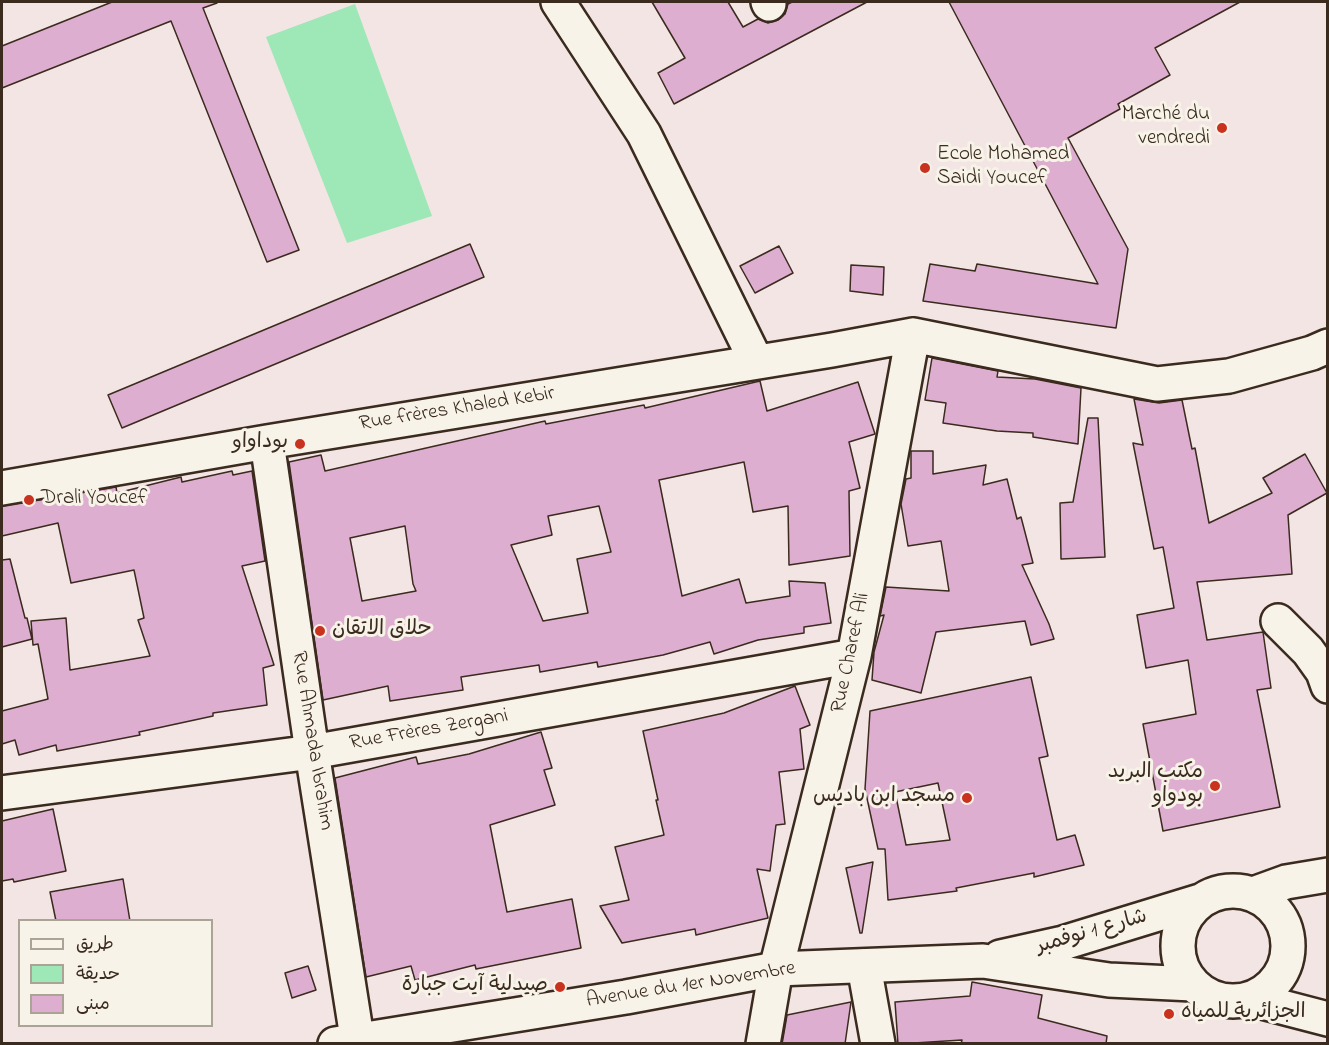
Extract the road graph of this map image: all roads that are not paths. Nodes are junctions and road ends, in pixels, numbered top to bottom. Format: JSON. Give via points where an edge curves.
{"nodes":[{"id":1,"x":558,"y":2,"type":"edge"},
{"id":2,"x":913,"y":335,"type":"junction"},
{"id":3,"x":1328,"y":346,"type":"edge"},
{"id":4,"x":756,"y":362,"type":"junction"},
{"id":5,"x":267,"y":442,"type":"junction"},
{"id":6,"x":2,"y":488,"type":"edge"},
{"id":7,"x":1278,"y":621,"type":"dead end"},
{"id":8,"x":854,"y":656,"type":"junction"},
{"id":9,"x":1328,"y":686,"type":"edge"},
{"id":10,"x":312,"y":752,"type":"junction"},
{"id":11,"x":2,"y":793,"type":"edge"},
{"id":12,"x":1328,"y":875,"type":"edge"},
{"id":13,"x":1328,"y":880,"type":"edge"},
{"id":14,"x":1253,"y":894,"type":"junction"},
{"id":15,"x":1200,"y":901,"type":"junction"},
{"id":16,"x":1284,"y":923,"type":"junction"},
{"id":17,"x":983,"y":961,"type":"junction"},
{"id":18,"x":864,"y":966,"type":"junction"},
{"id":19,"x":1285,"y":968,"type":"junction"},
{"id":20,"x":776,"y":969,"type":"junction"},
{"id":21,"x":1193,"y":984,"type":"junction"},
{"id":22,"x":1251,"y":999,"type":"junction"},
{"id":23,"x":1327,"y":1019,"type":"edge"},
{"id":24,"x":350,"y":1042,"type":"edge"},
{"id":25,"x":763,"y":1044,"type":"edge"},
{"id":26,"x":878,"y":1044,"type":"edge"}],
"edges":[{"from":1,"to":4,"type":"street","via":[[644,135]]},
{"from":2,"to":3,"type":"street","via":[[1157,384],[1229,376]]},
{"from":2,"to":4,"type":"street","name":"Rue frères Khaled Kebir"},
{"from":2,"to":8,"type":"street","name":"Rue Charef Ali"},
{"from":4,"to":5,"type":"street","name":"Rue frères Khaled Kebir"},
{"from":5,"to":6,"type":"street","name":"Rue frères Khaled Kebir"},
{"from":5,"to":10,"type":"street","name":"Rue Ahmada Ibrahim"},
{"from":7,"to":9,"type":"street","via":[[1308,651]]},
{"from":8,"to":10,"type":"street","name":"Rue Frères Zergani"},
{"from":8,"to":20,"type":"street","name":"Rue Charef Ali"},
{"from":10,"to":11,"type":"street","name":"Rue Frères Zergani"},
{"from":10,"to":24,"type":"street","name":"Rue Ahmada Ibrahim"},
{"from":12,"to":14,"type":"street","via":[[1286,882]]},
{"from":13,"to":16,"type":"street"},
{"from":14,"to":15,"type":"street","via":[[1226,891]]},
{"from":14,"to":16,"type":"street","via":[[1266,900]]},
{"from":15,"to":17,"type":"street","name":"شارع 1 نوفمبر","via":[[1063,943]]},
{"from":15,"to":21,"type":"street","via":[[1189,912],[1178,941],[1178,956]]},
{"from":16,"to":19,"type":"street","via":[[1289,938]]},
{"from":17,"to":18,"type":"street","name":"Avenue du 1er Novembre"},
{"from":17,"to":21,"type":"street","name":"Avenue du 1er Novembre","via":[[1109,980]]},
{"from":18,"to":20,"type":"street","name":"Avenue du 1er Novembre"},
{"from":18,"to":26,"type":"street"},
{"from":19,"to":22,"type":"street","via":[[1271,987]]},
{"from":19,"to":23,"type":"street","via":[[1297,991]]},
{"from":20,"to":24,"type":"street","name":"Avenue du 1er Novembre"},
{"from":20,"to":25,"type":"street","name":"Rue Charef Ali"},
{"from":21,"to":22,"type":"street","via":[[1220,1000]]},
{"from":22,"to":23,"type":"street"}]}
